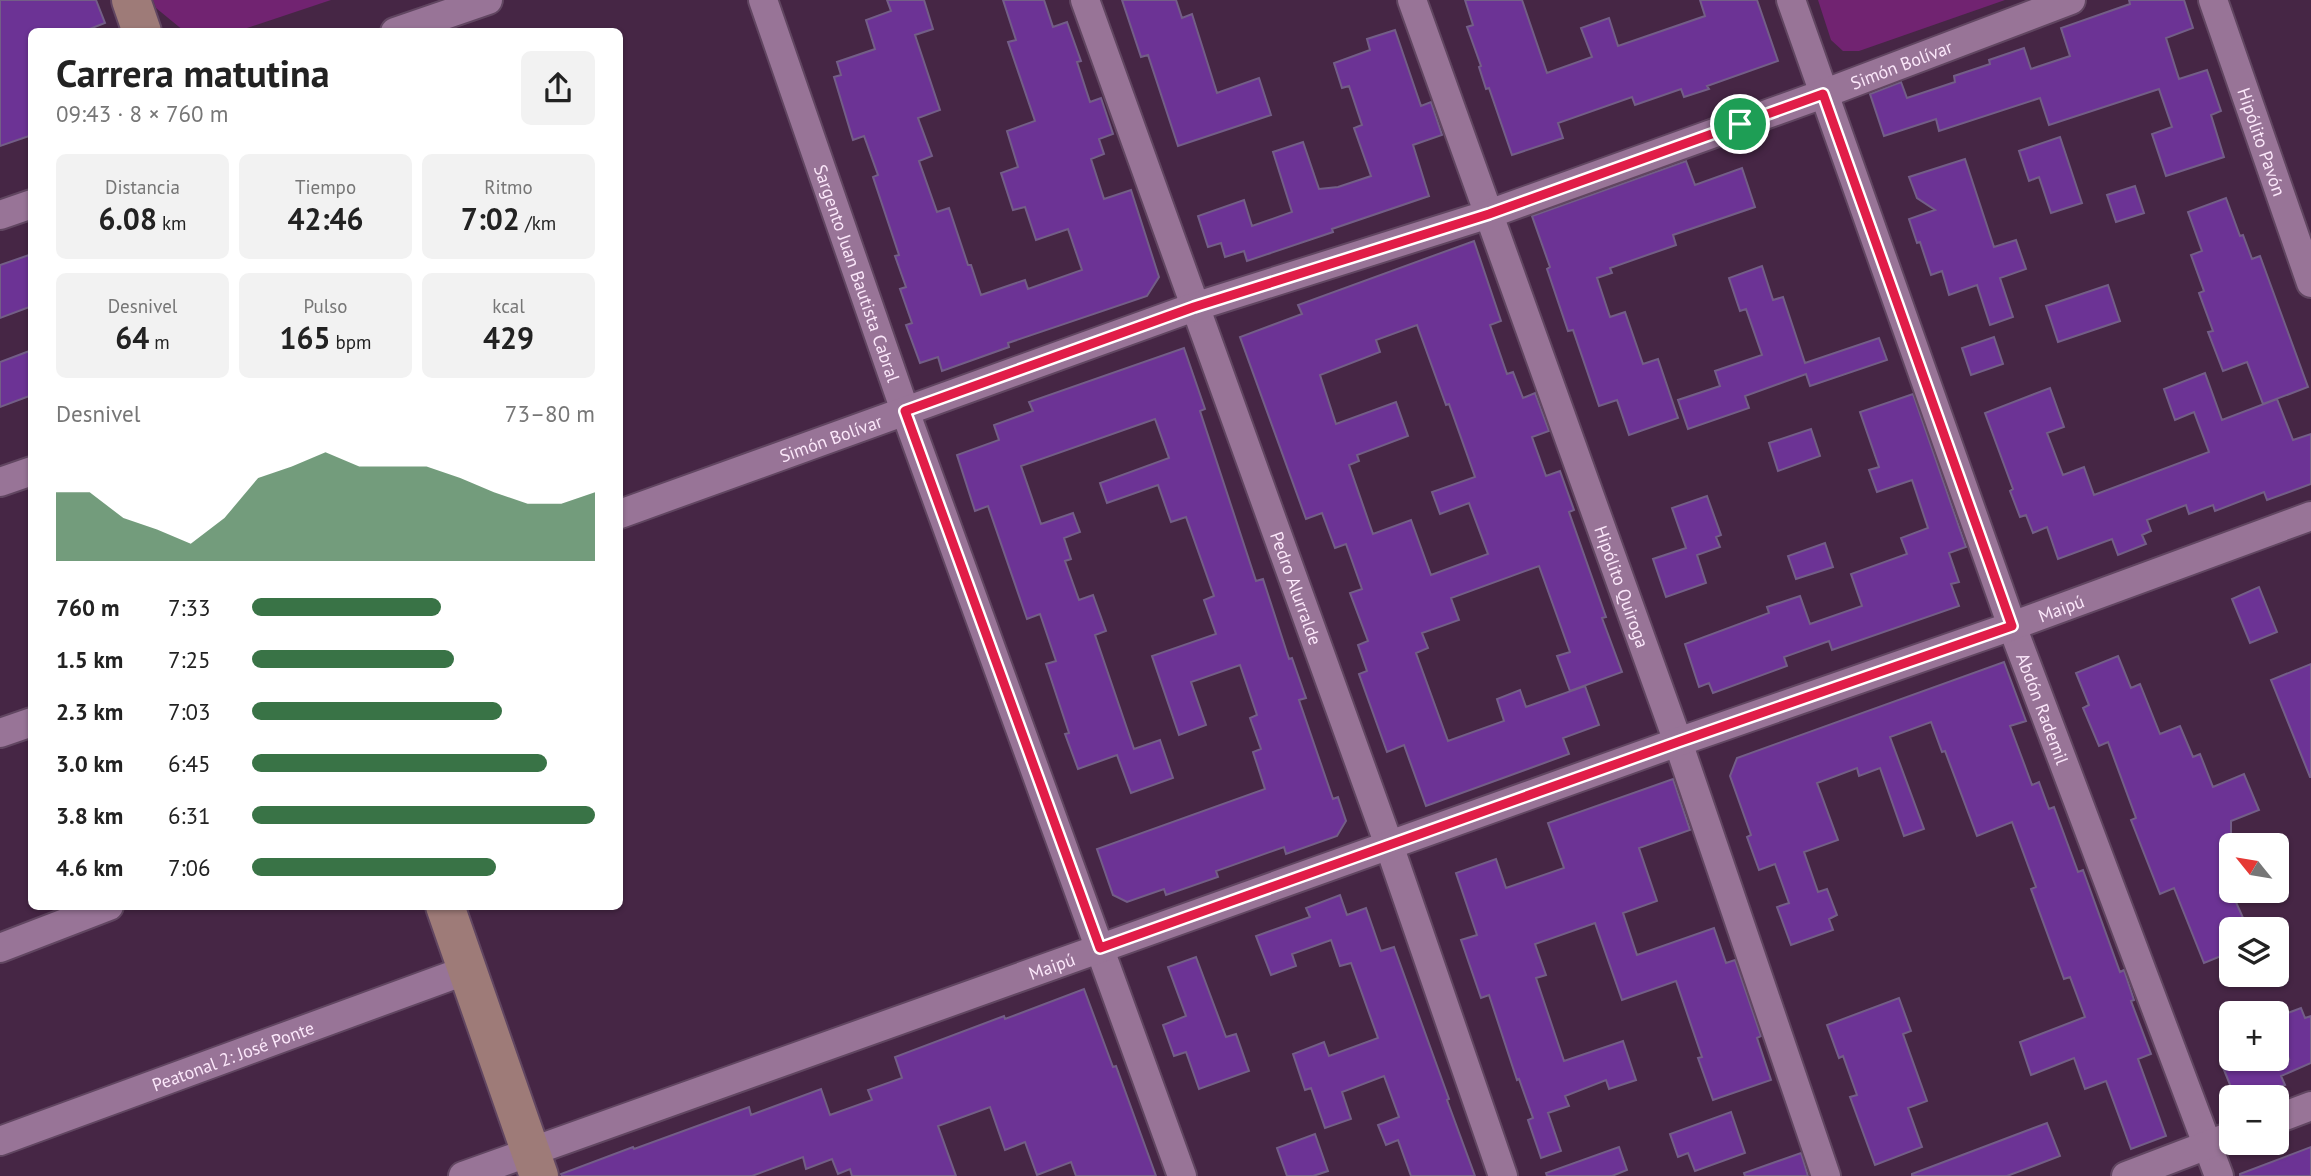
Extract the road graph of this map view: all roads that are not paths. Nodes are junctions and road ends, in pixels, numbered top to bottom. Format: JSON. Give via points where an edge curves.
{"nodes":[{"id":1,"x":131,"y":0,"type":"edge"},
{"id":2,"x":488,"y":0,"type":"edge"},
{"id":3,"x":763,"y":0,"type":"edge"},
{"id":4,"x":1085,"y":0,"type":"edge"},
{"id":5,"x":1412,"y":0,"type":"edge"},
{"id":6,"x":1791,"y":0,"type":"edge"},
{"id":7,"x":2071,"y":0,"type":"edge"},
{"id":8,"x":2213,"y":0,"type":"edge"},
{"id":9,"x":141,"y":28,"type":"edge"},
{"id":10,"x":407,"y":28,"type":"edge"},
{"id":11,"x":1823,"y":94,"type":"junction"},
{"id":12,"x":28,"y":205,"type":"edge"},
{"id":13,"x":1489,"y":214,"type":"junction"},
{"id":14,"x":0,"y":215,"type":"edge"},
{"id":15,"x":2311,"y":284,"type":"edge"},
{"id":16,"x":1194,"y":307,"type":"junction"},
{"id":17,"x":905,"y":411,"type":"junction"},
{"id":18,"x":28,"y":472,"type":"edge"},
{"id":19,"x":0,"y":482,"type":"edge"},
{"id":20,"x":623,"y":513,"type":"edge"},
{"id":21,"x":2311,"y":516,"type":"edge"},
{"id":22,"x":2012,"y":626,"type":"junction"},
{"id":23,"x":28,"y":723,"type":"edge"},
{"id":24,"x":0,"y":733,"type":"edge"},
{"id":25,"x":1678,"y":742,"type":"junction"},
{"id":26,"x":1389,"y":845,"type":"junction"},
{"id":27,"x":99,"y":910,"type":"edge"},
{"id":28,"x":446,"y":910,"type":"edge"},
{"id":29,"x":0,"y":948,"type":"edge"},
{"id":30,"x":1100,"y":948,"type":"junction"},
{"id":31,"x":467,"y":970,"type":"junction"},
{"id":32,"x":2311,"y":1106,"type":"edge"},
{"id":33,"x":2289,"y":1114,"type":"edge"},
{"id":34,"x":0,"y":1141,"type":"edge"},
{"id":35,"x":2219,"y":1141,"type":"edge"},
{"id":36,"x":2219,"y":1155,"type":"edge"},
{"id":37,"x":534,"y":1164,"type":"edge"},
{"id":38,"x":463,"y":1176,"type":"edge"},
{"id":39,"x":1182,"y":1176,"type":"edge"},
{"id":40,"x":1503,"y":1176,"type":"edge"},
{"id":41,"x":1826,"y":1176,"type":"edge"},
{"id":42,"x":2126,"y":1176,"type":"edge"},
{"id":43,"x":2219,"y":1176,"type":"edge"}],
"edges":[{"from":1,"to":9,"type":"main road"},
{"from":2,"to":10,"type":"street"},
{"from":3,"to":17,"type":"street","name":"Sargento Juan Bautista Cabral"},
{"from":4,"to":16,"type":"street","name":"Pedro Alurralde"},
{"from":5,"to":13,"type":"street","name":"Hipólito Quiroga"},
{"from":6,"to":11,"type":"street","name":"Abdón Rademil"},
{"from":7,"to":11,"type":"street","name":"Simón Bolívar"},
{"from":8,"to":15,"type":"street","name":"Hipólito Pavón"},
{"from":11,"to":13,"type":"street","name":"Simón Bolívar"},
{"from":11,"to":22,"type":"street","name":"Abdón Rademil"},
{"from":12,"to":14,"type":"street"},
{"from":13,"to":16,"type":"street","name":"Simón Bolívar"},
{"from":13,"to":25,"type":"street","name":"Hipólito Quiroga"},
{"from":16,"to":17,"type":"street","name":"Simón Bolívar"},
{"from":16,"to":26,"type":"street","name":"Pedro Alurralde"},
{"from":17,"to":20,"type":"street","name":"Simón Bolívar"},
{"from":17,"to":30,"type":"street","name":"Sargento Juan Bautista Cabral"},
{"from":18,"to":19,"type":"street"},
{"from":21,"to":22,"type":"street","name":"Maipú"},
{"from":22,"to":25,"type":"street","name":"Maipú"},
{"from":22,"to":35,"type":"street","name":"Abdón Rademil"},
{"from":23,"to":24,"type":"street"},
{"from":25,"to":26,"type":"street","name":"Maipú"},
{"from":25,"to":41,"type":"street","name":"Hipólito Quiroga"},
{"from":26,"to":30,"type":"street","name":"Maipú"},
{"from":26,"to":40,"type":"street","name":"Pedro Alurralde"},
{"from":27,"to":29,"type":"street"},
{"from":28,"to":31,"type":"main road"},
{"from":30,"to":37,"type":"street","name":"Maipú"},
{"from":30,"to":39,"type":"street","name":"Sargento Juan Bautista Cabral"},
{"from":31,"to":34,"type":"street","name":"Peatonal 2: José Ponte"},
{"from":31,"to":37,"type":"main road"},
{"from":32,"to":33,"type":"street"},
{"from":35,"to":42,"type":"street"},
{"from":36,"to":43,"type":"street","name":"Abdón Rademil"},
{"from":37,"to":38,"type":"street","name":"Maipú"}]}
